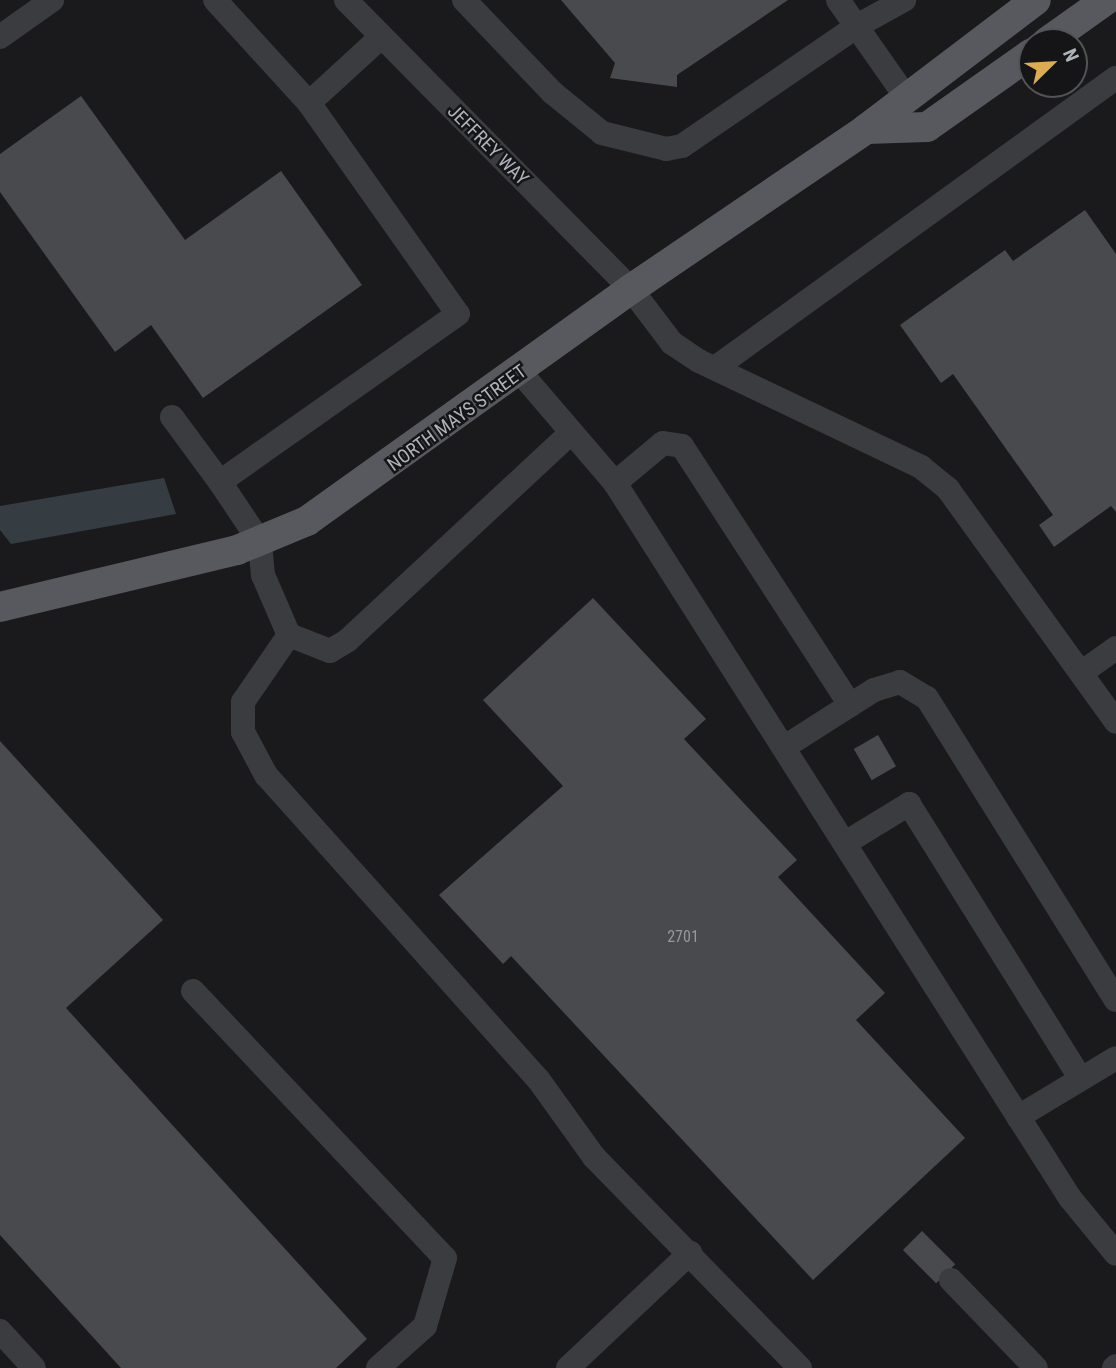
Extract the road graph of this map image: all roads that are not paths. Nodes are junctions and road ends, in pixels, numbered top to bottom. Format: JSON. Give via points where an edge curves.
{"nodes":[{"id":1,"x":52,"y":0,"type":"edge"},
{"id":2,"x":215,"y":0,"type":"edge"},
{"id":3,"x":346,"y":0,"type":"edge"},
{"id":4,"x":464,"y":0,"type":"edge"},
{"id":5,"x":838,"y":0,"type":"edge"},
{"id":6,"x":904,"y":0,"type":"edge"},
{"id":7,"x":1036,"y":0,"type":"edge"},
{"id":8,"x":1107,"y":0,"type":"edge"},
{"id":9,"x":857,"y":26,"type":"junction"},
{"id":10,"x":1067,"y":28,"type":"edge"},
{"id":11,"x":0,"y":37,"type":"edge"},
{"id":12,"x":380,"y":38,"type":"junction"},
{"id":13,"x":1018,"y":63,"type":"edge"},
{"id":14,"x":1116,"y":78,"type":"edge"},
{"id":15,"x":906,"y":97,"type":"junction"},
{"id":16,"x":309,"y":103,"type":"junction"},
{"id":17,"x":866,"y":129,"type":"junction"},
{"id":18,"x":631,"y":289,"type":"junction"},
{"id":19,"x":715,"y":368,"type":"junction"},
{"id":20,"x":520,"y":372,"type":"junction"},
{"id":21,"x":172,"y":417,"type":"dead end"},
{"id":22,"x":571,"y":433,"type":"junction"},
{"id":23,"x":220,"y":482,"type":"junction"},
{"id":24,"x":615,"y":483,"type":"junction"},
{"id":25,"x":260,"y":542,"type":"junction"},
{"id":26,"x":0,"y":607,"type":"edge"},
{"id":27,"x":289,"y":635,"type":"junction"},
{"id":28,"x":1116,"y":648,"type":"edge"},
{"id":29,"x":1081,"y":673,"type":"junction"},
{"id":30,"x":850,"y":705,"type":"junction"},
{"id":31,"x":1116,"y":722,"type":"edge"},
{"id":32,"x":786,"y":746,"type":"junction"},
{"id":33,"x":847,"y":842,"type":"junction"},
{"id":34,"x":193,"y":991,"type":"dead end"},
{"id":35,"x":1116,"y":1000,"type":"edge"},
{"id":36,"x":1116,"y":1058,"type":"edge"},
{"id":37,"x":1081,"y":1079,"type":"junction"},
{"id":38,"x":1018,"y":1116,"type":"junction"},
{"id":39,"x":690,"y":1253,"type":"junction"},
{"id":40,"x":1116,"y":1254,"type":"edge"},
{"id":41,"x":951,"y":1280,"type":"dead end"},
{"id":42,"x":0,"y":1331,"type":"edge"},
{"id":43,"x":34,"y":1368,"type":"edge"},
{"id":44,"x":378,"y":1368,"type":"edge"},
{"id":45,"x":568,"y":1368,"type":"edge"},
{"id":46,"x":800,"y":1368,"type":"edge"},
{"id":47,"x":1036,"y":1368,"type":"edge"}],
"edges":[{"from":1,"to":11,"type":"street"},
{"from":2,"to":16,"type":"street"},
{"from":3,"to":12,"type":"street","name":"JEFFREY WAY"},
{"from":4,"to":9,"type":"street","via":[[553,93],[602,133],[666,149],[682,146]]},
{"from":5,"to":9,"type":"street"},
{"from":6,"to":9,"type":"street"},
{"from":7,"to":15,"type":"main road","name":"NORTH MAYS STREET"},
{"from":8,"to":10,"type":"main road"},
{"from":9,"to":15,"type":"street"},
{"from":12,"to":16,"type":"street"},
{"from":12,"to":18,"type":"street","name":"JEFFREY WAY"},
{"from":13,"to":17,"type":"main road","via":[[927,127]]},
{"from":14,"to":19,"type":"street"},
{"from":15,"to":17,"type":"main road","name":"NORTH MAYS STREET"},
{"from":16,"to":23,"type":"street","via":[[458,314]]},
{"from":17,"to":18,"type":"main road","name":"NORTH MAYS STREET"},
{"from":18,"to":19,"type":"street","name":"JEFFREY WAY","via":[[672,343]]},
{"from":18,"to":20,"type":"main road","name":"NORTH MAYS STREET"},
{"from":19,"to":29,"type":"street","name":"JEFFREY WAY","via":[[921,467],[948,489]]},
{"from":20,"to":22,"type":"street"},
{"from":20,"to":25,"type":"main road","name":"NORTH MAYS STREET","via":[[338,503]]},
{"from":21,"to":23,"type":"street"},
{"from":22,"to":24,"type":"street"},
{"from":22,"to":27,"type":"street","via":[[348,640],[330,651]]},
{"from":23,"to":25,"type":"street"},
{"from":24,"to":30,"type":"street","via":[[663,443],[682,446]]},
{"from":24,"to":32,"type":"street"},
{"from":25,"to":26,"type":"main road","name":"NORTH MAYS STREET"},
{"from":25,"to":27,"type":"street","via":[[263,575]]},
{"from":27,"to":39,"type":"street","via":[[243,702],[243,732],[266,775],[538,1079],[594,1157]]},
{"from":28,"to":29,"type":"street"},
{"from":29,"to":31,"type":"street","name":"JEFFREY WAY"},
{"from":30,"to":32,"type":"street"},
{"from":30,"to":35,"type":"street","via":[[874,690],[900,682],[927,698]]},
{"from":32,"to":33,"type":"street"},
{"from":33,"to":37,"type":"street","via":[[909,804]]},
{"from":33,"to":38,"type":"street"},
{"from":34,"to":44,"type":"street","via":[[446,1258],[425,1326]]},
{"from":36,"to":37,"type":"street"},
{"from":37,"to":38,"type":"street"},
{"from":38,"to":40,"type":"street","via":[[1070,1198]]},
{"from":39,"to":45,"type":"street"},
{"from":39,"to":46,"type":"street"},
{"from":41,"to":47,"type":"street"},
{"from":42,"to":43,"type":"street"}]}
